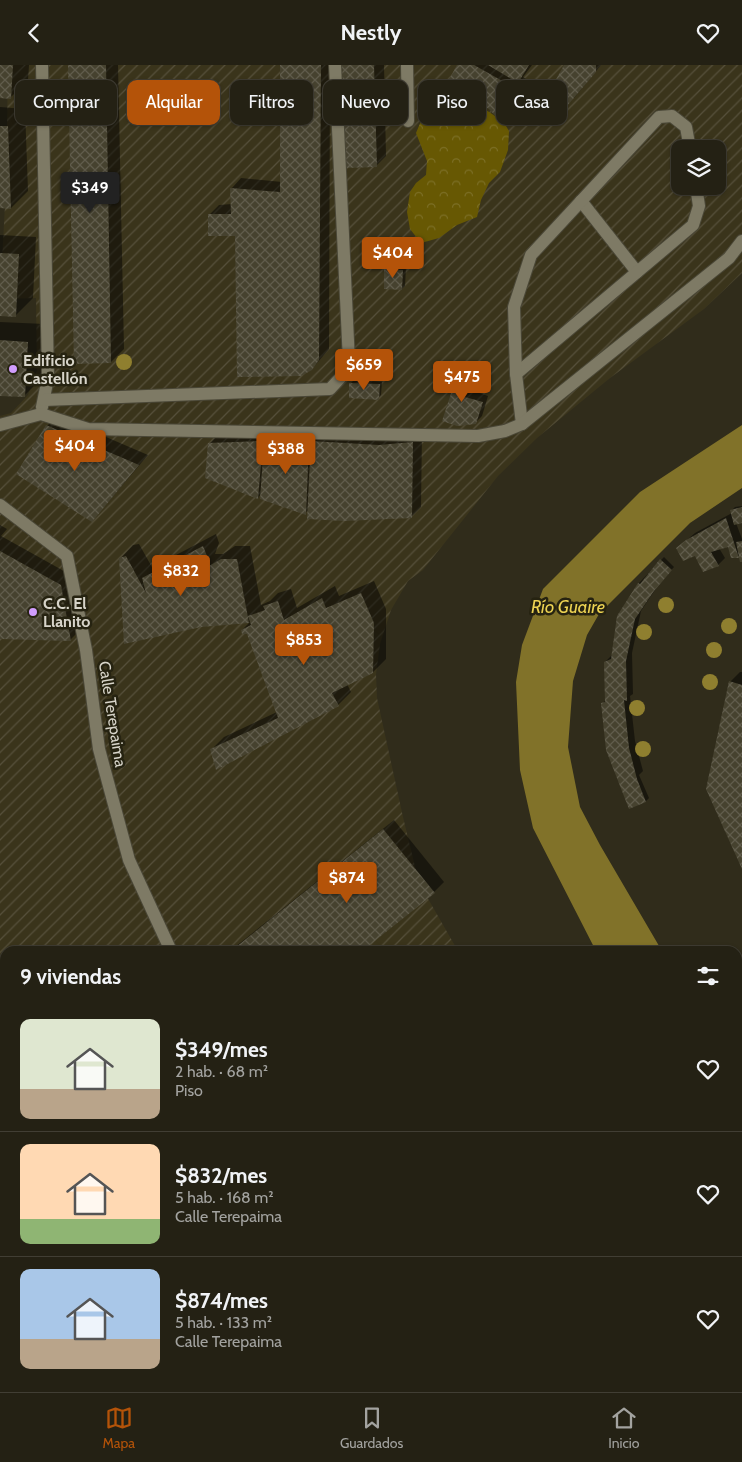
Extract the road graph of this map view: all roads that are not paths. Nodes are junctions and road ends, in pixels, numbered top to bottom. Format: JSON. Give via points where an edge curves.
{"nodes":[{"id":1,"x":42,"y":65,"type":"edge"},
{"id":2,"x":335,"y":65,"type":"edge"},
{"id":3,"x":407,"y":65,"type":"edge"},
{"id":4,"x":407,"y":80,"type":"edge"},
{"id":5,"x":688,"y":140,"type":"edge"},
{"id":6,"x":697,"y":195,"type":"edge"},
{"id":7,"x":581,"y":201,"type":"junction"},
{"id":8,"x":742,"y":241,"type":"edge"},
{"id":9,"x":637,"y":272,"type":"junction"},
{"id":10,"x":516,"y":374,"type":"junction"},
{"id":11,"x":44,"y":400,"type":"junction"},
{"id":12,"x":41,"y":414,"type":"junction"},
{"id":13,"x":522,"y":423,"type":"junction"},
{"id":14,"x":0,"y":425,"type":"edge"},
{"id":15,"x":0,"y":505,"type":"edge"},
{"id":16,"x":169,"y":946,"type":"edge"}],
"edges":[{"from":1,"to":11,"type":"street","via":[[48,378]]},
{"from":2,"to":11,"type":"street","via":[[349,362],[342,376],[330,389]]},
{"from":3,"to":4,"type":"street"},
{"from":5,"to":7,"type":"street","via":[[686,127],[672,116],[659,117]]},
{"from":6,"to":9,"type":"street","via":[[699,206],[693,225]]},
{"from":7,"to":9,"type":"street"},
{"from":7,"to":10,"type":"street","via":[[531,255],[514,307]]},
{"from":8,"to":13,"type":"street","via":[[729,258]]},
{"from":9,"to":10,"type":"street"},
{"from":10,"to":13,"type":"street"},
{"from":11,"to":12,"type":"street"},
{"from":12,"to":13,"type":"street","via":[[88,429],[478,436],[505,431]]},
{"from":12,"to":14,"type":"street"},
{"from":15,"to":16,"type":"street","name":"Calle Terepaima","via":[[67,556],[86,650],[99,749],[129,860]]}]}
